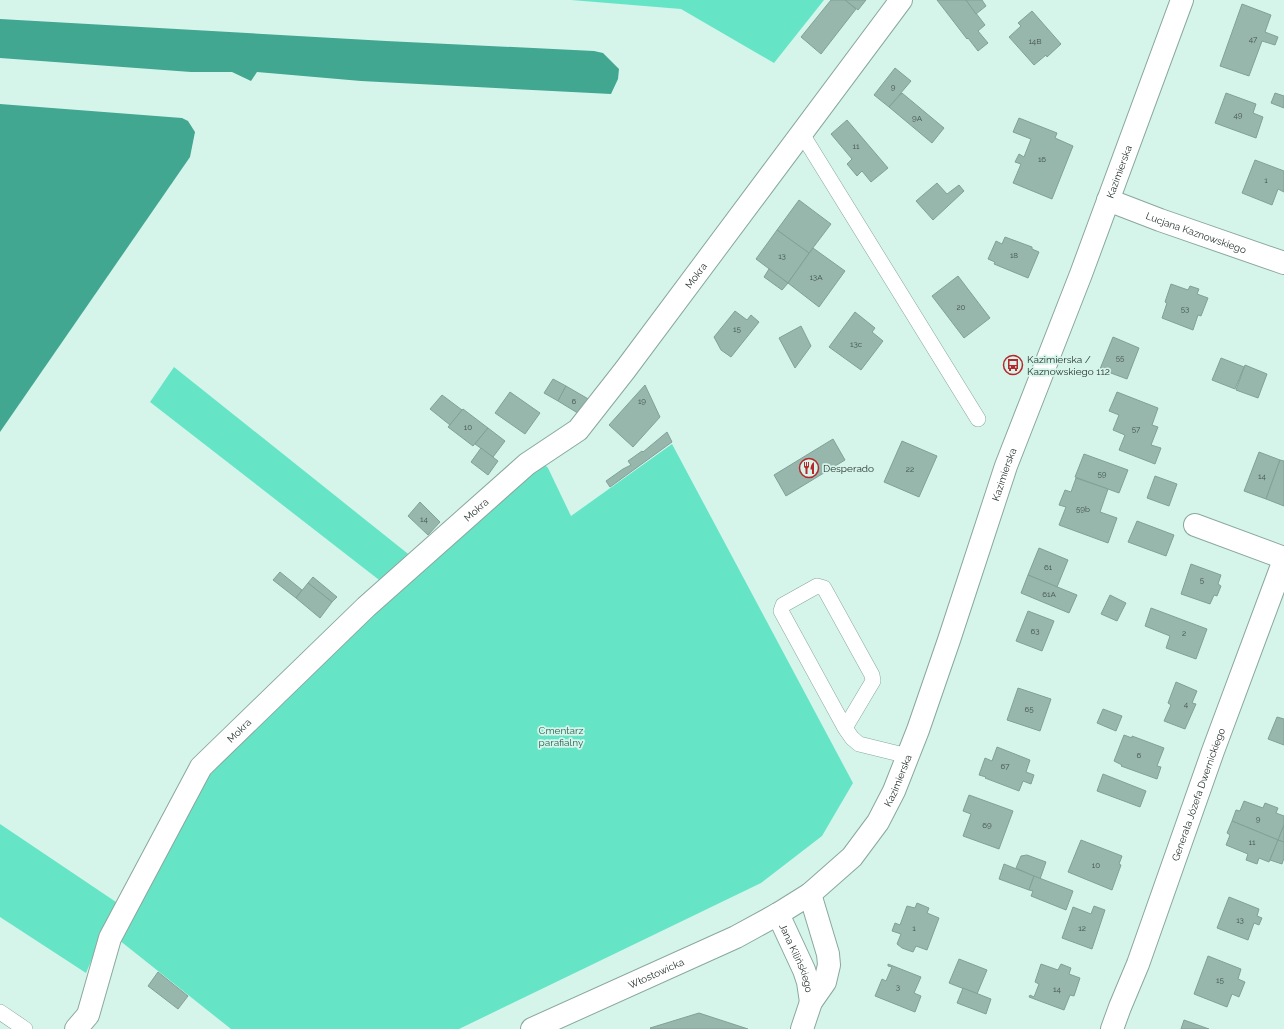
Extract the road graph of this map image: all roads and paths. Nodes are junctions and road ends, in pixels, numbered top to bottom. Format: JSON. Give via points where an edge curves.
{"nodes":[{"id":1,"x":901,"y":0,"type":"edge"},
{"id":2,"x":1182,"y":0,"type":"edge"},
{"id":3,"x":802,"y":134,"type":"junction"},
{"id":4,"x":1108,"y":200,"type":"junction"},
{"id":5,"x":1284,"y":263,"type":"edge"},
{"id":6,"x":978,"y":419,"type":"dead end"},
{"id":7,"x":1195,"y":525,"type":"dead end"},
{"id":8,"x":1284,"y":559,"type":"edge"},
{"id":9,"x":845,"y":728,"type":"junction"},
{"id":10,"x":908,"y":756,"type":"junction"},
{"id":11,"x":810,"y":894,"type":"junction"},
{"id":12,"x":778,"y":914,"type":"junction"},
{"id":13,"x":811,"y":1002,"type":"junction"},
{"id":14,"x":0,"y":1012,"type":"edge"},
{"id":15,"x":25,"y":1029,"type":"edge"},
{"id":16,"x":76,"y":1029,"type":"edge"},
{"id":17,"x":532,"y":1029,"type":"edge"},
{"id":18,"x":802,"y":1029,"type":"edge"},
{"id":19,"x":1112,"y":1029,"type":"edge"}],
"edges":[{"from":1,"to":3,"type":"street","name":"Mokra"},
{"from":2,"to":4,"type":"street","name":"Kazimierska"},
{"from":3,"to":6,"type":"lane"},
{"from":3,"to":16,"type":"street","name":"Mokra","via":[[578,430],[527,464],[366,607],[201,767],[110,938],[88,1015]]},
{"from":4,"to":5,"type":"street","name":"Lucjana Kaznowskiego"},
{"from":4,"to":10,"type":"street","name":"Kazimierska","via":[[1006,466]]},
{"from":7,"to":8,"type":"street"},
{"from":8,"to":19,"type":"street","name":"Generała Józefa Dwernickiego","via":[[1138,964]]},
{"from":9,"to":9,"type":"lane","via":[[781,611],[783,605],[817,586],[824,588],[872,675],[872,681]]},
{"from":9,"to":10,"type":"lane","via":[[859,744]]},
{"from":10,"to":11,"type":"street","name":"Kazimierska","via":[[878,822],[852,857]]},
{"from":11,"to":12,"type":"street","name":"Kazimierska"},
{"from":11,"to":13,"type":"street","name":"Jana Kilińskiego","via":[[829,965],[825,982]]},
{"from":12,"to":13,"type":"street","name":"Jana Kilińskiego","via":[[804,970]]},
{"from":12,"to":17,"type":"street","name":"Włostowicka","via":[[736,937]]},
{"from":13,"to":18,"type":"street","name":"Jana Kilińskiego"},
{"from":14,"to":15,"type":"lane"}]}
